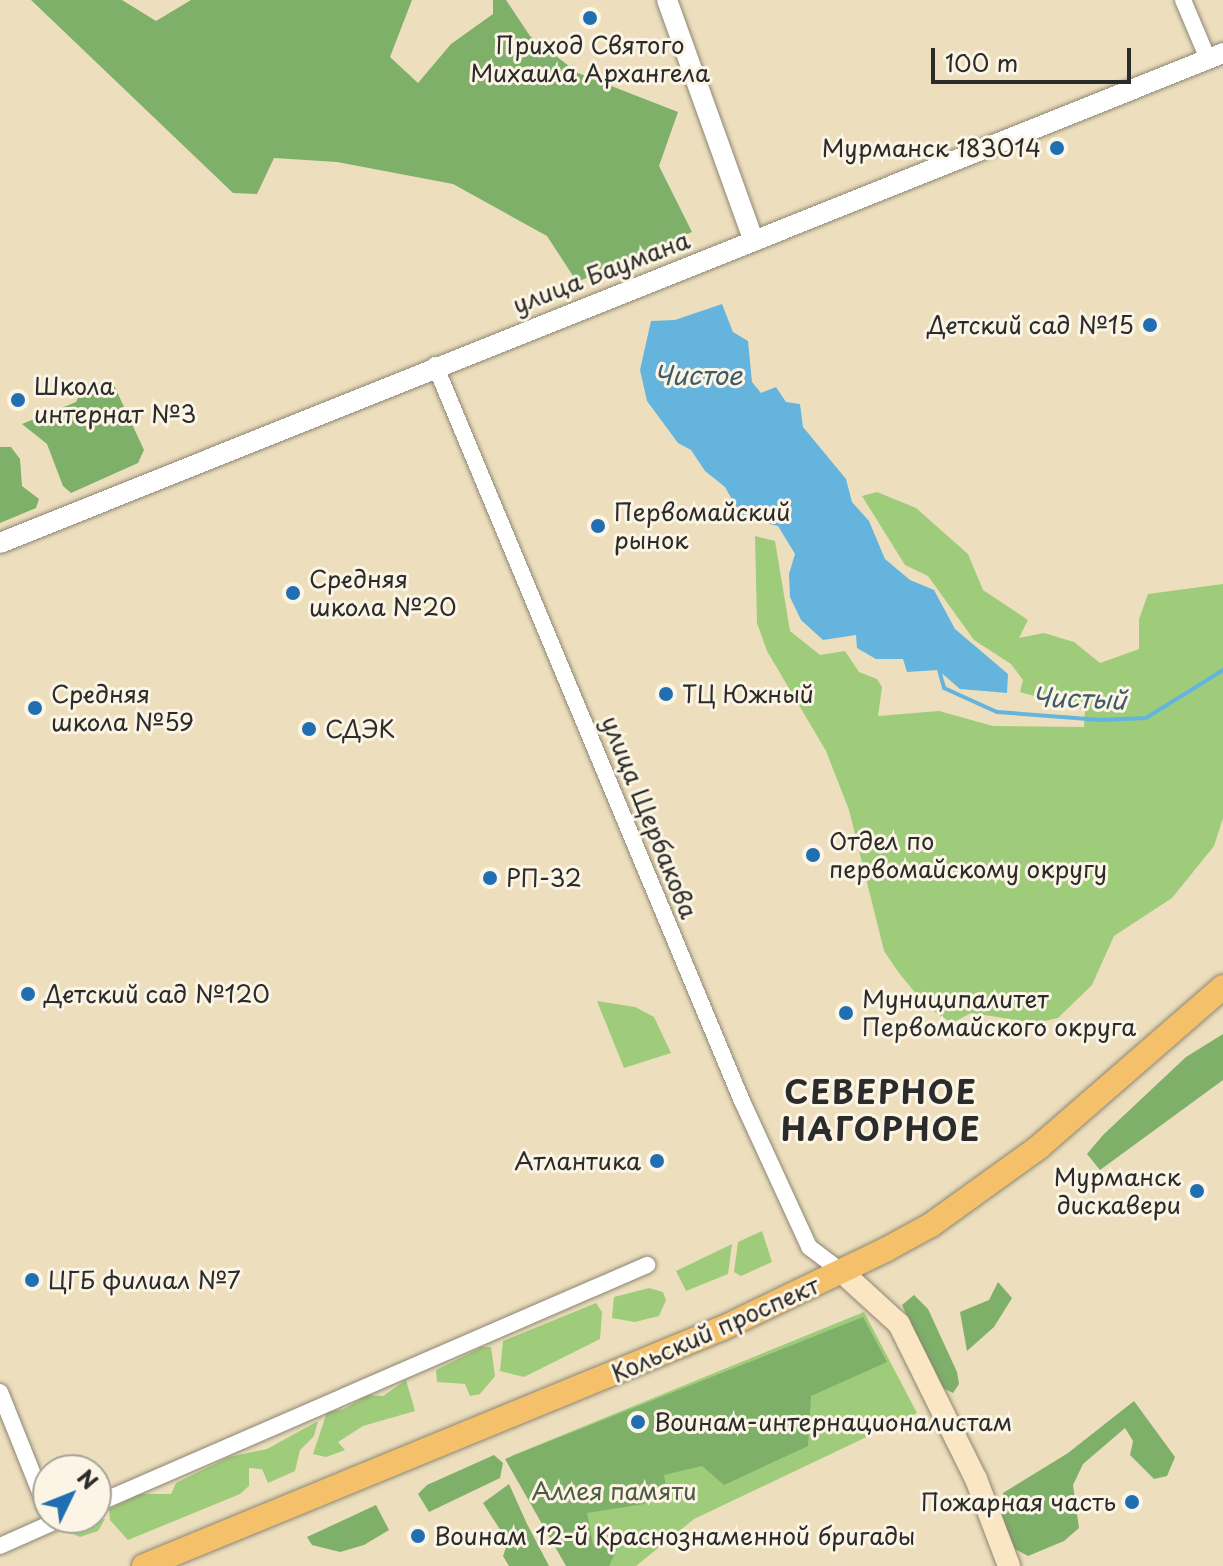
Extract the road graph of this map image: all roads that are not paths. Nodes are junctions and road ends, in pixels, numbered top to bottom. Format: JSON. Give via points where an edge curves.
{"nodes":[{"id":1,"x":667,"y":0,"type":"edge"},
{"id":2,"x":1183,"y":0,"type":"edge"},
{"id":3,"x":1216,"y":56,"type":"edge"},
{"id":4,"x":754,"y":241,"type":"junction"},
{"id":5,"x":435,"y":365,"type":"junction"},
{"id":6,"x":0,"y":543,"type":"edge"},
{"id":7,"x":1223,"y":987,"type":"edge"},
{"id":8,"x":647,"y":1265,"type":"dead end"},
{"id":9,"x":842,"y":1272,"type":"junction"},
{"id":10,"x":0,"y":1392,"type":"edge"},
{"id":11,"x":32,"y":1467,"type":"edge"},
{"id":12,"x":112,"y":1497,"type":"edge"},
{"id":13,"x":32,"y":1529,"type":"edge"},
{"id":14,"x":0,"y":1546,"type":"edge"},
{"id":15,"x":144,"y":1566,"type":"edge"},
{"id":16,"x":1009,"y":1566,"type":"edge"}],
"edges":[{"from":1,"to":4,"type":"street"},
{"from":2,"to":3,"type":"street"},
{"from":3,"to":4,"type":"street","name":"улица Баумана"},
{"from":4,"to":5,"type":"street","name":"улица Баумана"},
{"from":5,"to":6,"type":"street","name":"улица Баумана"},
{"from":5,"to":9,"type":"street","name":"улица Щербакова","via":[[742,1101],[809,1247]]},
{"from":7,"to":9,"type":"main road","name":"Кольский проспект","via":[[1039,1147],[931,1225]]},
{"from":8,"to":12,"type":"street"},
{"from":9,"to":15,"type":"main road","name":"Кольский проспект","via":[[554,1400]]},
{"from":9,"to":16,"type":"main road","via":[[899,1324],[976,1479]]},
{"from":10,"to":11,"type":"street"},
{"from":13,"to":14,"type":"street"}]}
